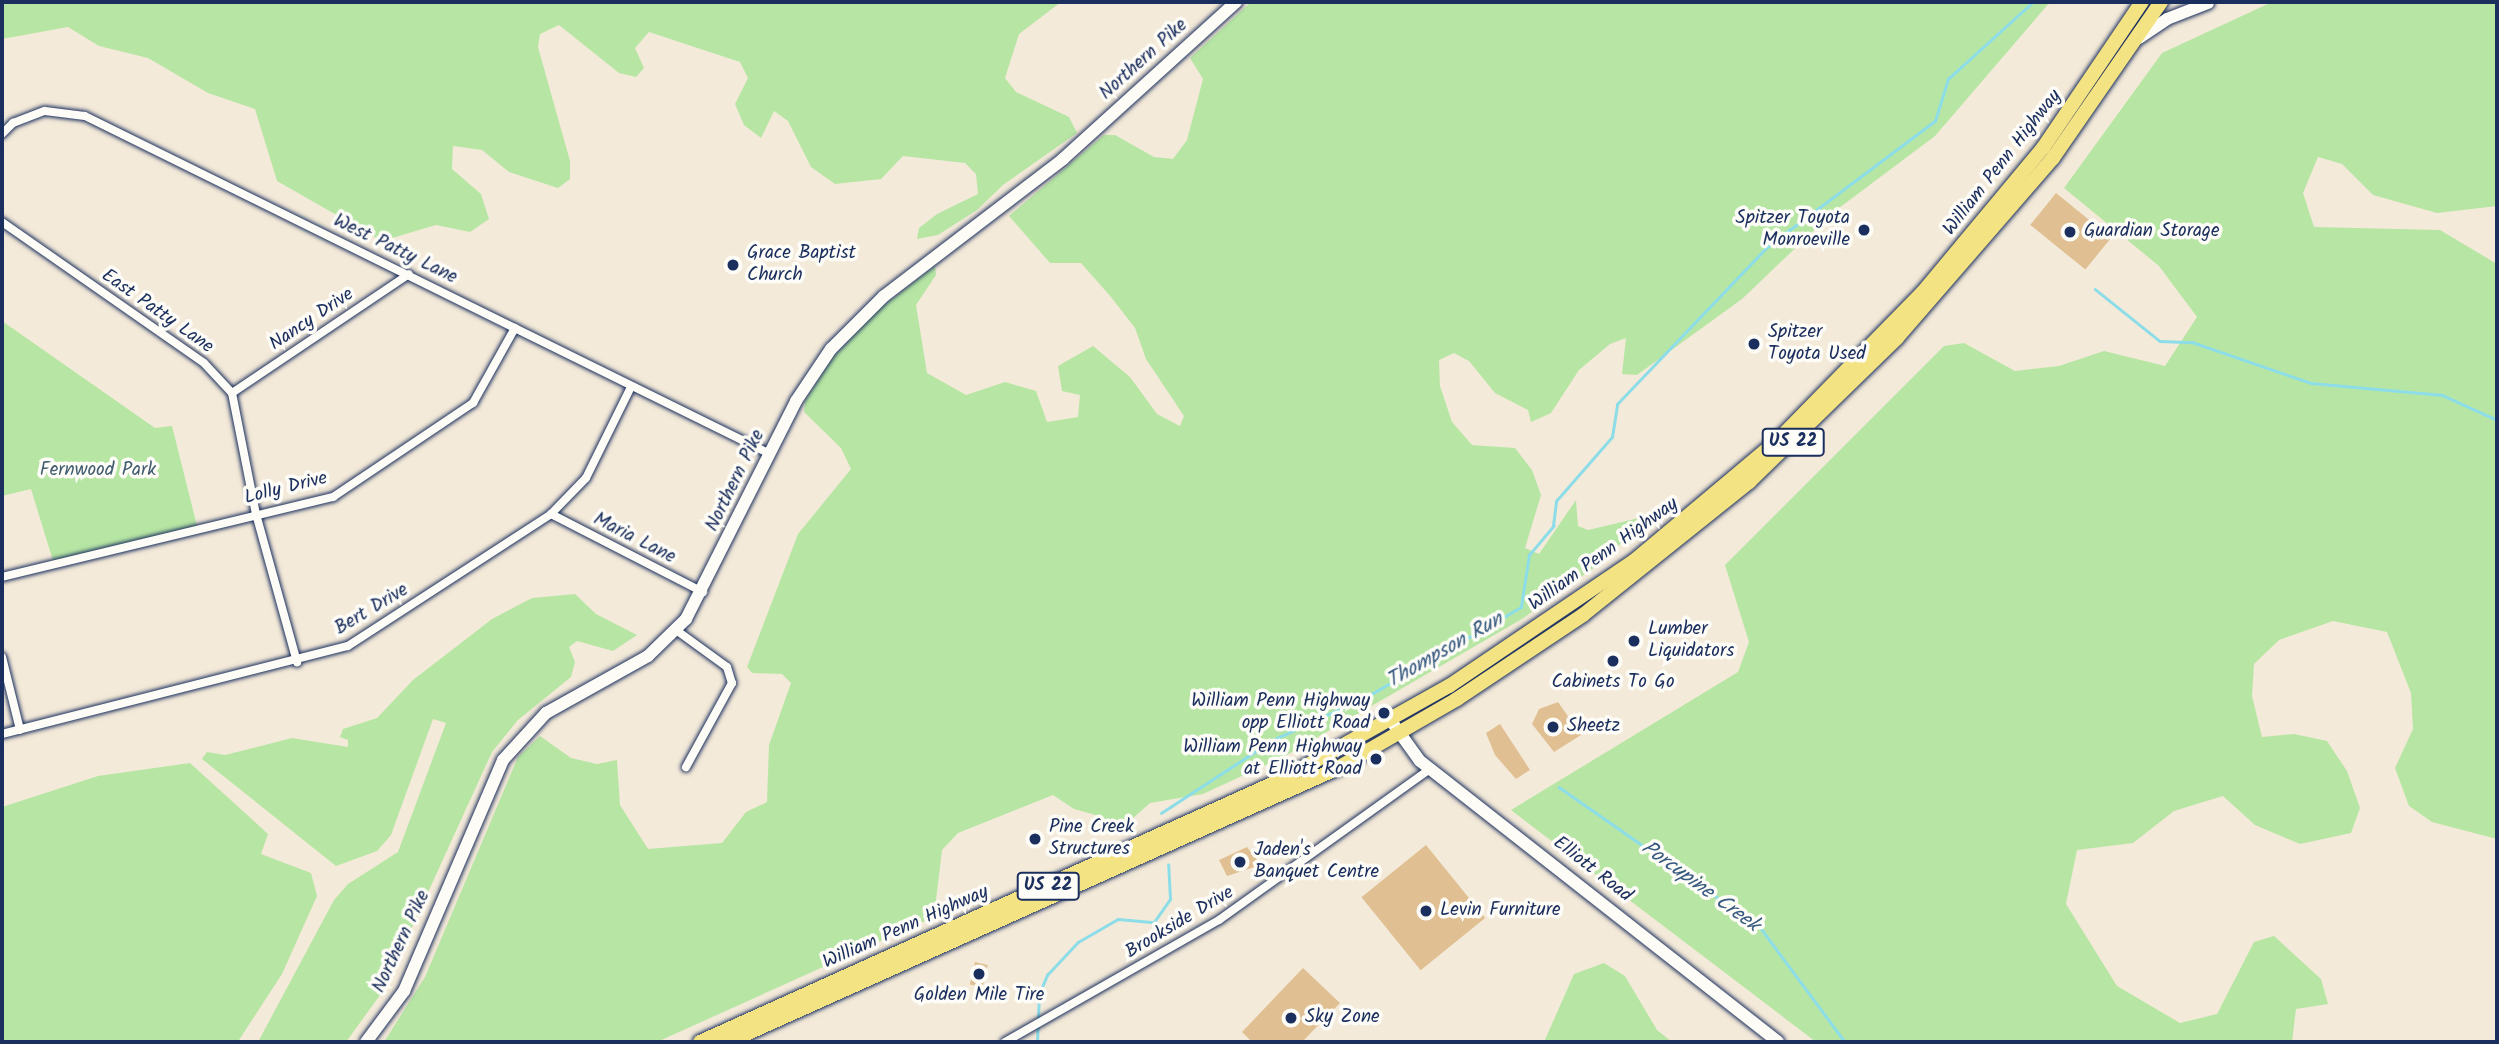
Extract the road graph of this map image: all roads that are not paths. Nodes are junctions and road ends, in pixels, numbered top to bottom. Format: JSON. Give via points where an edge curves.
{"nodes":[{"id":1,"x":1236,"y":2,"type":"edge"},
{"id":2,"x":2142,"y":2,"type":"edge"},
{"id":3,"x":2161,"y":2,"type":"edge"},
{"id":4,"x":2206,"y":2,"type":"edge"},
{"id":5,"x":2138,"y":38,"type":"junction"},
{"id":6,"x":2,"y":134,"type":"edge"},
{"id":7,"x":3,"y":224,"type":"edge"},
{"id":8,"x":409,"y":274,"type":"junction"},
{"id":9,"x":515,"y":328,"type":"junction"},
{"id":10,"x":631,"y":387,"type":"junction"},
{"id":11,"x":232,"y":393,"type":"junction"},
{"id":12,"x":770,"y":454,"type":"junction"},
{"id":13,"x":256,"y":514,"type":"junction"},
{"id":14,"x":551,"y":514,"type":"junction"},
{"id":15,"x":2,"y":577,"type":"edge"},
{"id":16,"x":703,"y":592,"type":"junction"},
{"id":17,"x":676,"y":630,"type":"junction"},
{"id":18,"x":2,"y":657,"type":"edge"},
{"id":19,"x":297,"y":662,"type":"junction"},
{"id":20,"x":1391,"y":720,"type":"junction"},
{"id":21,"x":20,"y":730,"type":"junction"},
{"id":22,"x":1399,"y":733,"type":"junction"},
{"id":23,"x":2,"y":734,"type":"edge"},
{"id":24,"x":686,"y":767,"type":"dead end"},
{"id":25,"x":1430,"y":769,"type":"junction"},
{"id":26,"x":366,"y":1042,"type":"edge"},
{"id":27,"x":700,"y":1042,"type":"edge"},
{"id":28,"x":728,"y":1042,"type":"edge"},
{"id":29,"x":1005,"y":1042,"type":"edge"},
{"id":30,"x":1778,"y":1042,"type":"edge"}],
"edges":[{"from":1,"to":12,"type":"main road","name":"Northern Pike","via":[[1063,159],[864,314],[809,380]]},
{"from":2,"to":20,"type":"highway","name":"William Penn Highway","number":"US 22","via":[[2017,181],[1922,293],[1817,404],[1638,557]]},
{"from":3,"to":5,"type":"highway","name":"William Penn Highway","number":"US 22"},
{"from":4,"to":5,"type":"main road"},
{"from":5,"to":22,"type":"highway","name":"William Penn Highway","number":"US 22","via":[[2032,184],[1897,338],[1787,448],[1583,615]]},
{"from":6,"to":8,"type":"street","name":"West Patty Lane","via":[[13,123],[45,111],[85,116]]},
{"from":7,"to":11,"type":"street","name":"East Patty Lane","via":[[204,363]]},
{"from":8,"to":9,"type":"street","name":"West Patty Lane"},
{"from":8,"to":11,"type":"street","name":"Nancy Drive"},
{"from":9,"to":10,"type":"street","name":"West Patty Lane"},
{"from":9,"to":13,"type":"street","name":"Lolly Drive","via":[[473,403],[333,497]]},
{"from":10,"to":12,"type":"street","name":"West Patty Lane"},
{"from":10,"to":14,"type":"street","name":"Bert Drive","via":[[586,478]]},
{"from":11,"to":13,"type":"street"},
{"from":12,"to":16,"type":"main road","name":"Northern Pike"},
{"from":13,"to":15,"type":"street","name":"Lolly Drive"},
{"from":13,"to":19,"type":"street"},
{"from":14,"to":16,"type":"street","name":"Maria Lane"},
{"from":14,"to":19,"type":"street","name":"Bert Drive","via":[[348,646]]},
{"from":16,"to":17,"type":"main road","name":"Northern Pike"},
{"from":17,"to":24,"type":"street","via":[[727,667],[732,683]]},
{"from":17,"to":26,"type":"main road","name":"Northern Pike","via":[[628,669],[563,701],[516,742],[486,794],[404,991]]},
{"from":18,"to":21,"type":"street"},
{"from":19,"to":21,"type":"street","name":"Bert Drive"},
{"from":20,"to":22,"type":"main road","name":"Elliott Road"},
{"from":20,"to":27,"type":"highway","name":"William Penn Highway","number":"US 22","via":[[1233,802]]},
{"from":21,"to":23,"type":"street","name":"Bert Drive"},
{"from":22,"to":25,"type":"main road","name":"Elliott Road"},
{"from":22,"to":28,"type":"highway","name":"William Penn Highway","number":"US 22","via":[[1252,809]]},
{"from":25,"to":29,"type":"street","name":"Brookside Drive","via":[[1219,920]]},
{"from":25,"to":30,"type":"main road","name":"Elliott Road"}]}
